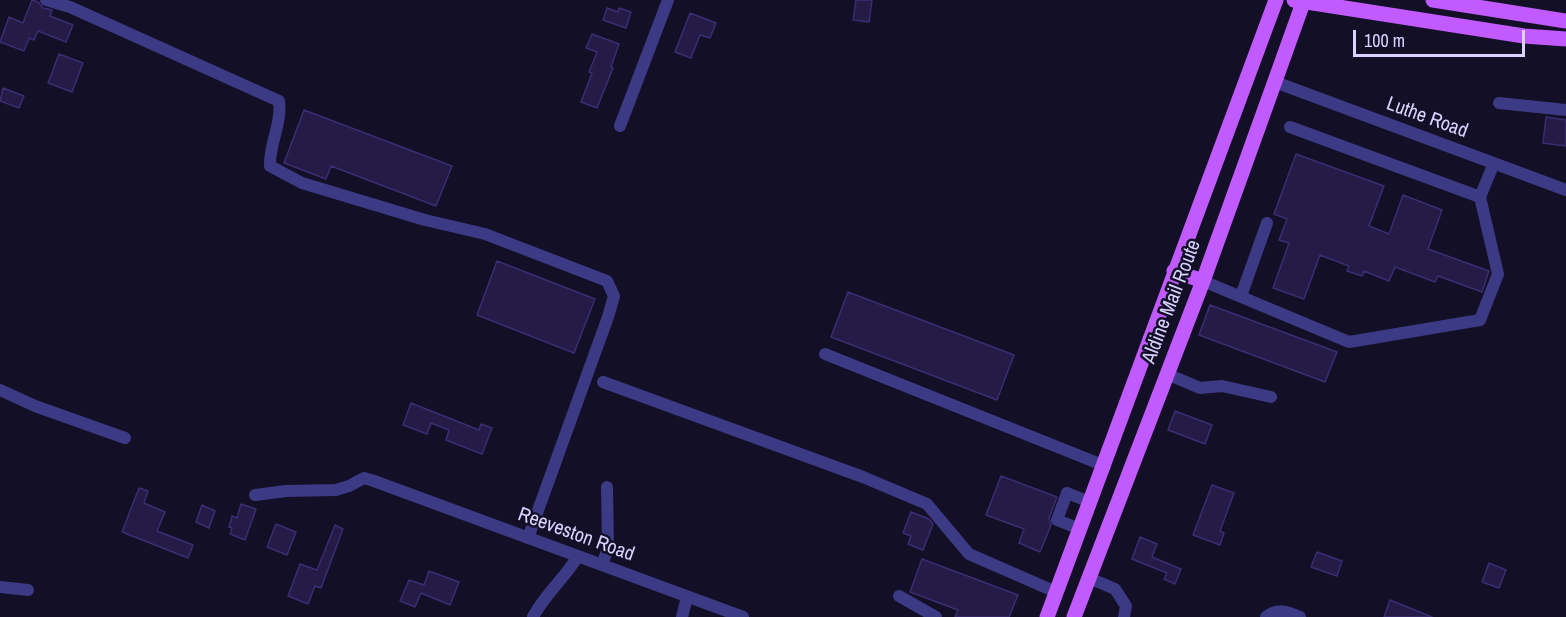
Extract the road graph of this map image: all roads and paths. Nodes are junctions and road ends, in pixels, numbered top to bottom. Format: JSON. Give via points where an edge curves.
{"nodes":[{"id":1,"x":46,"y":0,"type":"edge"},
{"id":2,"x":668,"y":0,"type":"edge"},
{"id":3,"x":1276,"y":0,"type":"edge"},
{"id":4,"x":1293,"y":0,"type":"edge"},
{"id":5,"x":1304,"y":0,"type":"edge"},
{"id":6,"x":1433,"y":0,"type":"edge"},
{"id":7,"x":1566,"y":21,"type":"edge"},
{"id":8,"x":1566,"y":39,"type":"edge"},
{"id":9,"x":1275,"y":82,"type":"junction"},
{"id":10,"x":1499,"y":103,"type":"dead end"},
{"id":11,"x":1566,"y":110,"type":"edge"},
{"id":12,"x":620,"y":126,"type":"dead end"},
{"id":13,"x":1290,"y":127,"type":"dead end"},
{"id":14,"x":1494,"y":163,"type":"junction"},
{"id":15,"x":1566,"y":190,"type":"edge"},
{"id":16,"x":1480,"y":197,"type":"junction"},
{"id":17,"x":1268,"y":223,"type":"dead end"},
{"id":18,"x":1174,"y":271,"type":"junction"},
{"id":19,"x":1203,"y":281,"type":"junction"},
{"id":20,"x":1241,"y":296,"type":"junction"},
{"id":21,"x":825,"y":354,"type":"dead end"},
{"id":22,"x":1167,"y":374,"type":"junction"},
{"id":23,"x":603,"y":382,"type":"dead end"},
{"id":24,"x":0,"y":390,"type":"edge"},
{"id":25,"x":1271,"y":397,"type":"dead end"},
{"id":26,"x":125,"y":438,"type":"dead end"},
{"id":27,"x":1105,"y":466,"type":"junction"},
{"id":28,"x":1128,"y":475,"type":"junction"},
{"id":29,"x":607,"y":487,"type":"dead end"},
{"id":30,"x":255,"y":495,"type":"dead end"},
{"id":31,"x":1090,"y":502,"type":"junction"},
{"id":32,"x":1080,"y":529,"type":"junction"},
{"id":33,"x":528,"y":538,"type":"junction"},
{"id":34,"x":578,"y":556,"type":"junction"},
{"id":35,"x":602,"y":565,"type":"junction"},
{"id":36,"x":1089,"y":578,"type":"junction"},
{"id":37,"x":0,"y":587,"type":"edge"},
{"id":38,"x":28,"y":590,"type":"dead end"},
{"id":39,"x":1056,"y":592,"type":"junction"},
{"id":40,"x":899,"y":596,"type":"dead end"},
{"id":41,"x":687,"y":597,"type":"junction"},
{"id":42,"x":533,"y":617,"type":"edge"},
{"id":43,"x":682,"y":617,"type":"edge"},
{"id":44,"x":743,"y":617,"type":"edge"},
{"id":45,"x":936,"y":617,"type":"edge"},
{"id":46,"x":1047,"y":617,"type":"edge"},
{"id":47,"x":1074,"y":617,"type":"edge"},
{"id":48,"x":1124,"y":617,"type":"edge"},
{"id":49,"x":1266,"y":617,"type":"edge"},
{"id":50,"x":1300,"y":617,"type":"edge"}],
"edges":[{"from":1,"to":33,"type":"street","via":[[70,7],[279,101],[279,120],[269,155],[270,166],[277,171],[302,183],[485,234],[607,281],[614,296],[608,317]]},
{"from":2,"to":12,"type":"street"},
{"from":3,"to":18,"type":"main road","name":"Aldine Mail Route"},
{"from":4,"to":8,"type":"main road"},
{"from":5,"to":9,"type":"main road","name":"Aldine Mail Route","bridge":true},
{"from":6,"to":7,"type":"main road"},
{"from":9,"to":14,"type":"street","name":"Luthe Road"},
{"from":9,"to":19,"type":"main road","name":"Aldine Mail Route"},
{"from":10,"to":11,"type":"street"},
{"from":13,"to":16,"type":"street"},
{"from":14,"to":15,"type":"street","name":"Luthe Road"},
{"from":14,"to":16,"type":"street"},
{"from":16,"to":20,"type":"street","via":[[1498,274],[1480,320],[1349,342]]},
{"from":17,"to":20,"type":"street"},
{"from":18,"to":19,"type":"main road"},
{"from":18,"to":27,"type":"main road","name":"Aldine Mail Route"},
{"from":19,"to":20,"type":"street"},
{"from":19,"to":22,"type":"main road","name":"Aldine Mail Route"},
{"from":21,"to":27,"type":"street"},
{"from":22,"to":25,"type":"street","via":[[1200,388],[1222,386]]},
{"from":22,"to":28,"type":"main road","name":"Aldine Mail Route"},
{"from":23,"to":39,"type":"street","via":[[927,504],[969,554]]},
{"from":24,"to":26,"type":"street"},
{"from":27,"to":28,"type":"main road"},
{"from":27,"to":31,"type":"main road","name":"Aldine Mail Route"},
{"from":28,"to":36,"type":"main road","name":"Aldine Mail Route"},
{"from":29,"to":35,"type":"street","via":[[608,548]]},
{"from":30,"to":33,"type":"street","name":"Reeveston Road","via":[[336,490],[364,478]]},
{"from":31,"to":32,"type":"main road","name":"Aldine Mail Route"},
{"from":31,"to":32,"type":"street","via":[[1066,494],[1057,520]]},
{"from":32,"to":39,"type":"main road","name":"Aldine Mail Route"},
{"from":33,"to":34,"type":"street","name":"Reeveston Road"},
{"from":34,"to":35,"type":"street","name":"Reeveston Road"},
{"from":34,"to":42,"type":"street"},
{"from":35,"to":41,"type":"street","name":"Reeveston Road"},
{"from":36,"to":47,"type":"main road","name":"Aldine Mail Route"},
{"from":36,"to":48,"type":"street","via":[[1115,589],[1126,606]]},
{"from":37,"to":38,"type":"street"},
{"from":39,"to":46,"type":"main road","name":"Aldine Mail Route"},
{"from":40,"to":45,"type":"street"},
{"from":41,"to":43,"type":"street"},
{"from":41,"to":44,"type":"street","name":"Reeveston Road"},
{"from":49,"to":50,"type":"street","via":[[1286,611]]}]}
